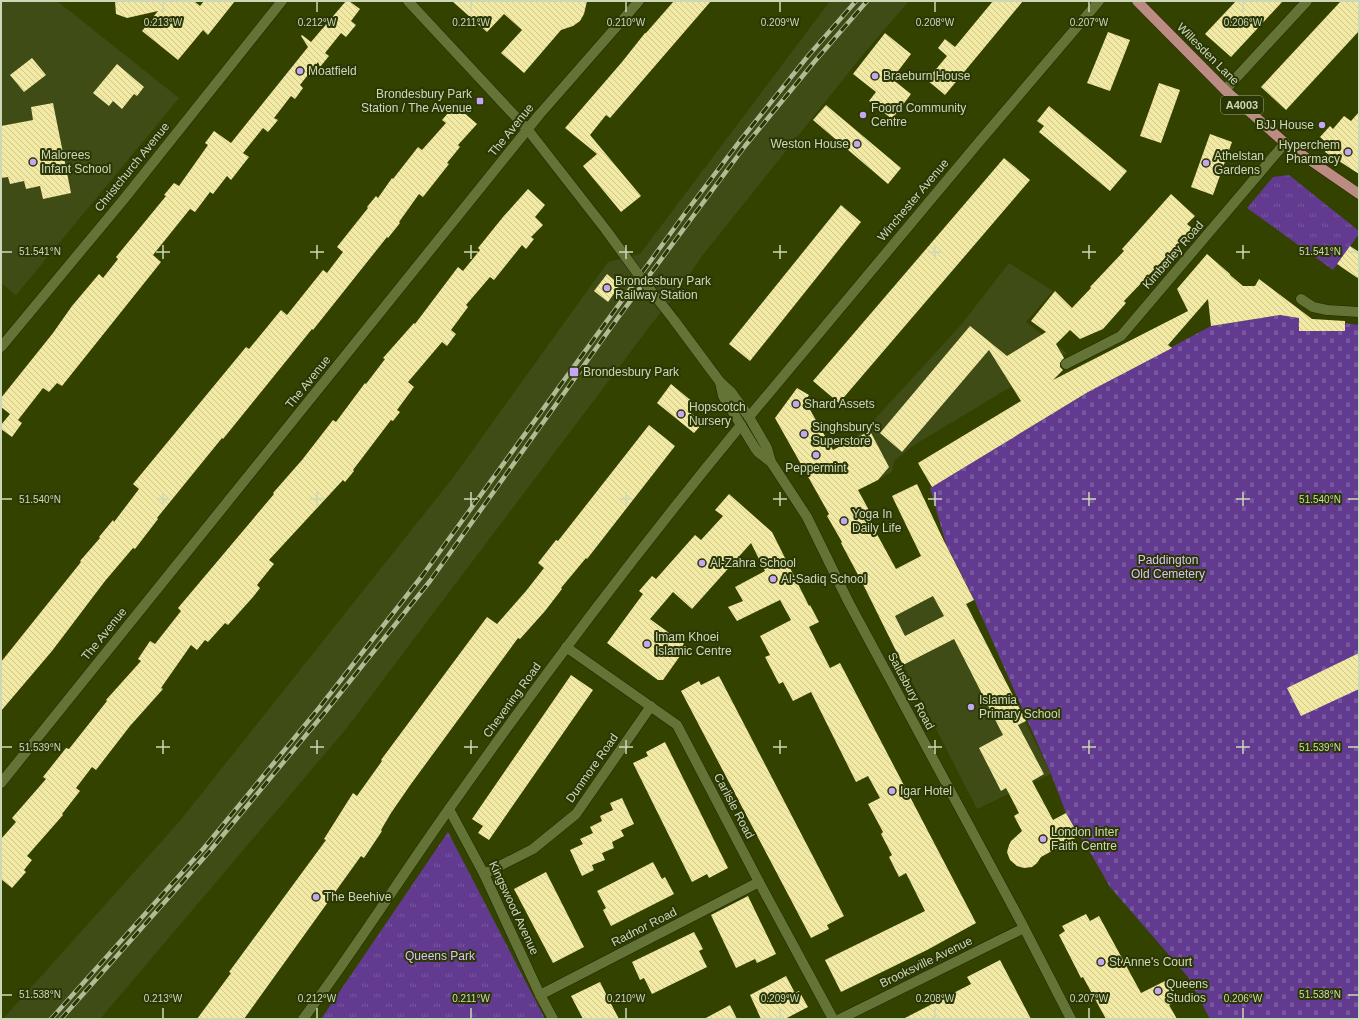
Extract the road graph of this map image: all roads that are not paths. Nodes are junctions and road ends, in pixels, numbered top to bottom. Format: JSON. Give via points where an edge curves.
{"nodes":[{"id":1,"x":282,"y":1,"type":"edge"},
{"id":2,"x":408,"y":1,"type":"edge"},
{"id":3,"x":639,"y":1,"type":"edge"},
{"id":4,"x":1099,"y":1,"type":"edge"},
{"id":5,"x":1136,"y":1,"type":"edge"},
{"id":6,"x":1307,"y":1,"type":"edge"},
{"id":7,"x":1226,"y":90,"type":"junction"},
{"id":8,"x":528,"y":130,"type":"junction"},
{"id":9,"x":1285,"y":143,"type":"junction"},
{"id":10,"x":1359,"y":194,"type":"edge"},
{"id":11,"x":1301,"y":299,"type":"dead end"},
{"id":12,"x":1359,"y":312,"type":"edge"},
{"id":13,"x":1,"y":347,"type":"edge"},
{"id":14,"x":1066,"y":364,"type":"dead end"},
{"id":15,"x":720,"y":382,"type":"junction"},
{"id":16,"x":749,"y":417,"type":"junction"},
{"id":17,"x":741,"y":425,"type":"junction"},
{"id":18,"x":771,"y":462,"type":"junction"},
{"id":19,"x":566,"y":647,"type":"junction"},
{"id":20,"x":651,"y":706,"type":"junction"},
{"id":21,"x":1,"y":783,"type":"edge"},
{"id":22,"x":449,"y":809,"type":"junction"},
{"id":23,"x":484,"y":874,"type":"junction"},
{"id":24,"x":760,"y":882,"type":"junction"},
{"id":25,"x":1024,"y":928,"type":"junction"},
{"id":26,"x":540,"y":995,"type":"junction"},
{"id":27,"x":304,"y":1019,"type":"edge"},
{"id":28,"x":553,"y":1019,"type":"edge"},
{"id":29,"x":833,"y":1019,"type":"edge"},
{"id":30,"x":840,"y":1019,"type":"edge"},
{"id":31,"x":1071,"y":1019,"type":"edge"}],
"edges":[{"from":1,"to":13,"type":"street","name":"Christchurch Avenue","via":[[124,199]]},
{"from":2,"to":8,"type":"street"},
{"from":3,"to":8,"type":"street","name":"The Avenue"},
{"from":4,"to":16,"type":"street","name":"Winchester Avenue"},
{"from":5,"to":7,"type":"main road","name":"Willesden Lane","number":"A4003"},
{"from":6,"to":7,"type":"street"},
{"from":7,"to":9,"type":"main road","name":"Willesden Lane","number":"A4003"},
{"from":8,"to":15,"type":"street","bridge":true},
{"from":8,"to":21,"type":"street","name":"The Avenue"},
{"from":9,"to":10,"type":"main road","name":"Willesden Lane","number":"A4003"},
{"from":9,"to":14,"type":"street","name":"Kimberley Road","via":[[1121,336]]},
{"from":11,"to":12,"type":"street","via":[[1313,307]]},
{"from":15,"to":16,"type":"street","via":[[731,392]]},
{"from":15,"to":17,"type":"street","via":[[723,396]]},
{"from":16,"to":18,"type":"street","name":"Salusbury Road","via":[[767,448]]},
{"from":17,"to":18,"type":"street","name":"Salusbury Road","via":[[758,452]]},
{"from":17,"to":19,"type":"street","name":"Chevening Road"},
{"from":18,"to":25,"type":"street","name":"Salusbury Road","via":[[807,517],[848,602]]},
{"from":19,"to":20,"type":"street","name":"Carlisle Road"},
{"from":19,"to":22,"type":"street","name":"Chevening Road"},
{"from":20,"to":23,"type":"street","name":"Dunmore Road","via":[[576,814],[532,849]]},
{"from":20,"to":24,"type":"street","name":"Carlisle Road","via":[[677,725]]},
{"from":22,"to":23,"type":"street","name":"Kingswood Avenue"},
{"from":22,"to":27,"type":"street","name":"Chevening Road"},
{"from":23,"to":26,"type":"street","name":"Kingswood Avenue"},
{"from":24,"to":26,"type":"street","name":"Radnor Road"},
{"from":24,"to":29,"type":"street","name":"Carlisle Road"},
{"from":25,"to":30,"type":"street","name":"Brooksville Avenue"},
{"from":25,"to":31,"type":"street","name":"Salusbury Road"},
{"from":26,"to":28,"type":"street","name":"Kingswood Avenue"}]}
